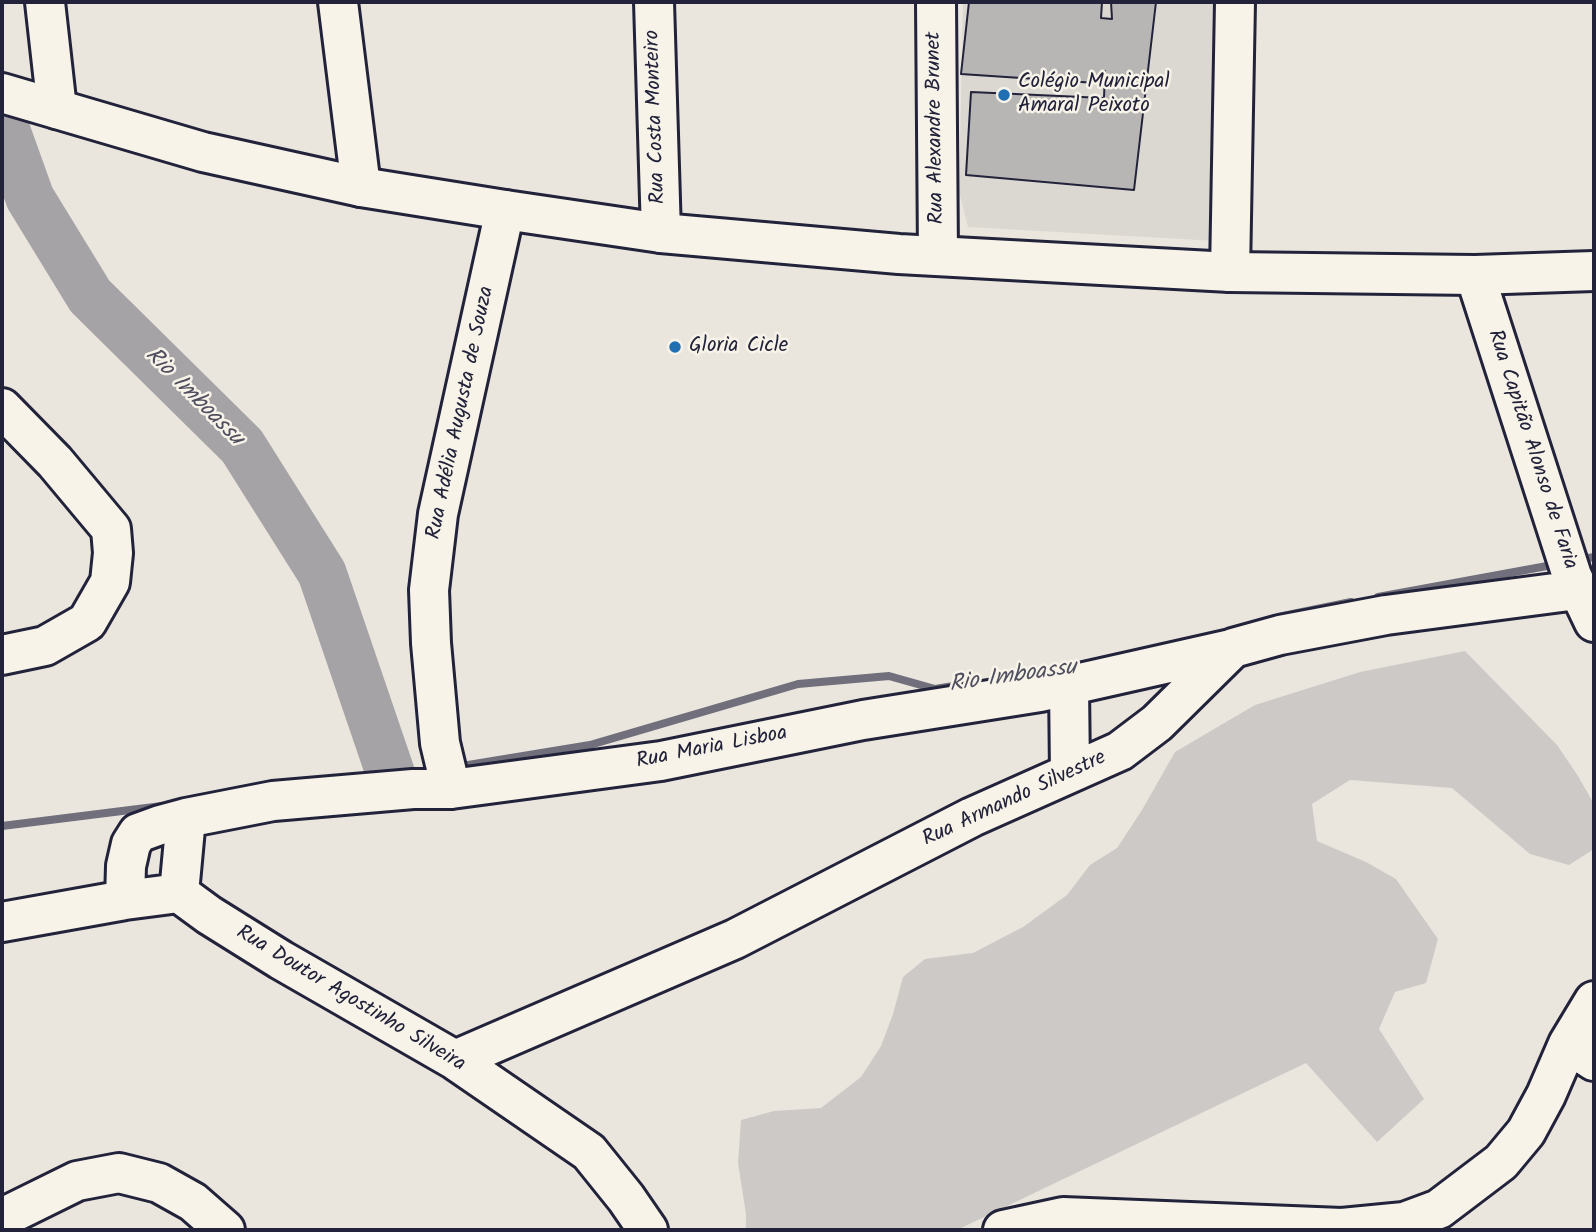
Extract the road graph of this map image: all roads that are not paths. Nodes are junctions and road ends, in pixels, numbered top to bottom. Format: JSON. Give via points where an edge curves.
{"nodes":[{"id":1,"x":44,"y":2,"type":"edge"},
{"id":2,"x":338,"y":2,"type":"edge"},
{"id":3,"x":654,"y":2,"type":"edge"},
{"id":4,"x":936,"y":2,"type":"edge"},
{"id":5,"x":1235,"y":2,"type":"edge"},
{"id":6,"x":28,"y":100,"type":"edge"},
{"id":7,"x":360,"y":187,"type":"junction"},
{"id":8,"x":505,"y":210,"type":"junction"},
{"id":9,"x":661,"y":233,"type":"junction"},
{"id":10,"x":938,"y":255,"type":"junction"},
{"id":11,"x":1594,"y":271,"type":"edge"},
{"id":12,"x":1230,"y":272,"type":"junction"},
{"id":13,"x":1475,"y":275,"type":"junction"},
{"id":14,"x":2,"y":408,"type":"edge"},
{"id":15,"x":1586,"y":604,"type":"edge"},
{"id":16,"x":1233,"y":648,"type":"junction"},
{"id":17,"x":2,"y":655,"type":"edge"},
{"id":18,"x":1069,"y":685,"type":"junction"},
{"id":19,"x":446,"y":768,"type":"junction"},
{"id":20,"x":1070,"y":773,"type":"junction"},
{"id":21,"x":186,"y":818,"type":"junction"},
{"id":22,"x":179,"y":893,"type":"junction"},
{"id":23,"x":125,"y":900,"type":"junction"},
{"id":24,"x":2,"y":922,"type":"edge"},
{"id":25,"x":1594,"y":1001,"type":"edge"},
{"id":26,"x":1581,"y":1052,"type":"edge"},
{"id":27,"x":455,"y":1060,"type":"junction"},
{"id":28,"x":2,"y":1218,"type":"edge"},
{"id":29,"x":225,"y":1230,"type":"edge"},
{"id":30,"x":648,"y":1230,"type":"edge"},
{"id":31,"x":1003,"y":1230,"type":"edge"}],
"edges":[{"from":1,"to":6,"type":"street"},
{"from":2,"to":7,"type":"street"},
{"from":3,"to":9,"type":"street","name":"Rua Costa Monteiro"},
{"from":4,"to":10,"type":"street","name":"Rua Alexandre Brunet"},
{"from":5,"to":12,"type":"street"},
{"from":6,"to":7,"type":"street","via":[[203,152]]},
{"from":7,"to":8,"type":"street"},
{"from":8,"to":9,"type":"street"},
{"from":8,"to":19,"type":"street","name":"Rua Adélia Augusta de Souza","via":[[438,514],[429,590]]},
{"from":9,"to":10,"type":"street"},
{"from":10,"to":12,"type":"street"},
{"from":11,"to":13,"type":"street"},
{"from":12,"to":13,"type":"street"},
{"from":13,"to":15,"type":"street","name":"Rua Capitão Alonso de Faria","via":[[1557,534]]},
{"from":14,"to":17,"type":"street","via":[[111,529],[113,553],[110,582],[87,622],[45,646]]},
{"from":15,"to":16,"type":"street","name":"Rua Armando Silvestre","via":[[1386,615]]},
{"from":16,"to":18,"type":"street","name":"Rua Maria Lisboa"},
{"from":16,"to":20,"type":"street","name":"Rua Armando Silvestre","via":[[1157,723],[1120,751]]},
{"from":18,"to":19,"type":"street","name":"Rua Maria Lisboa","via":[[662,761]]},
{"from":18,"to":20,"type":"street"},
{"from":19,"to":21,"type":"street","name":"Rua Maria Lisboa","via":[[413,789],[273,801]]},
{"from":20,"to":27,"type":"street","name":"Rua Armando Silvestre","via":[[972,817],[735,939]]},
{"from":21,"to":22,"type":"street"},
{"from":21,"to":23,"type":"street","name":"Rua Maria Lisboa","via":[[138,833],[126,866]]},
{"from":22,"to":23,"type":"street"},
{"from":22,"to":27,"type":"street","name":"Rua Doutor Agostinho Silveira","via":[[281,960]]},
{"from":23,"to":24,"type":"street"},
{"from":25,"to":26,"type":"street"},
{"from":26,"to":31,"type":"street","via":[[1501,1161],[1439,1209],[1404,1222],[1342,1228],[1063,1217]]},
{"from":27,"to":30,"type":"street","name":"Rua Doutor Agostinho Silveira","via":[[589,1152]]},
{"from":28,"to":29,"type":"street","via":[[76,1181],[119,1173],[159,1183],[193,1202]]}]}
